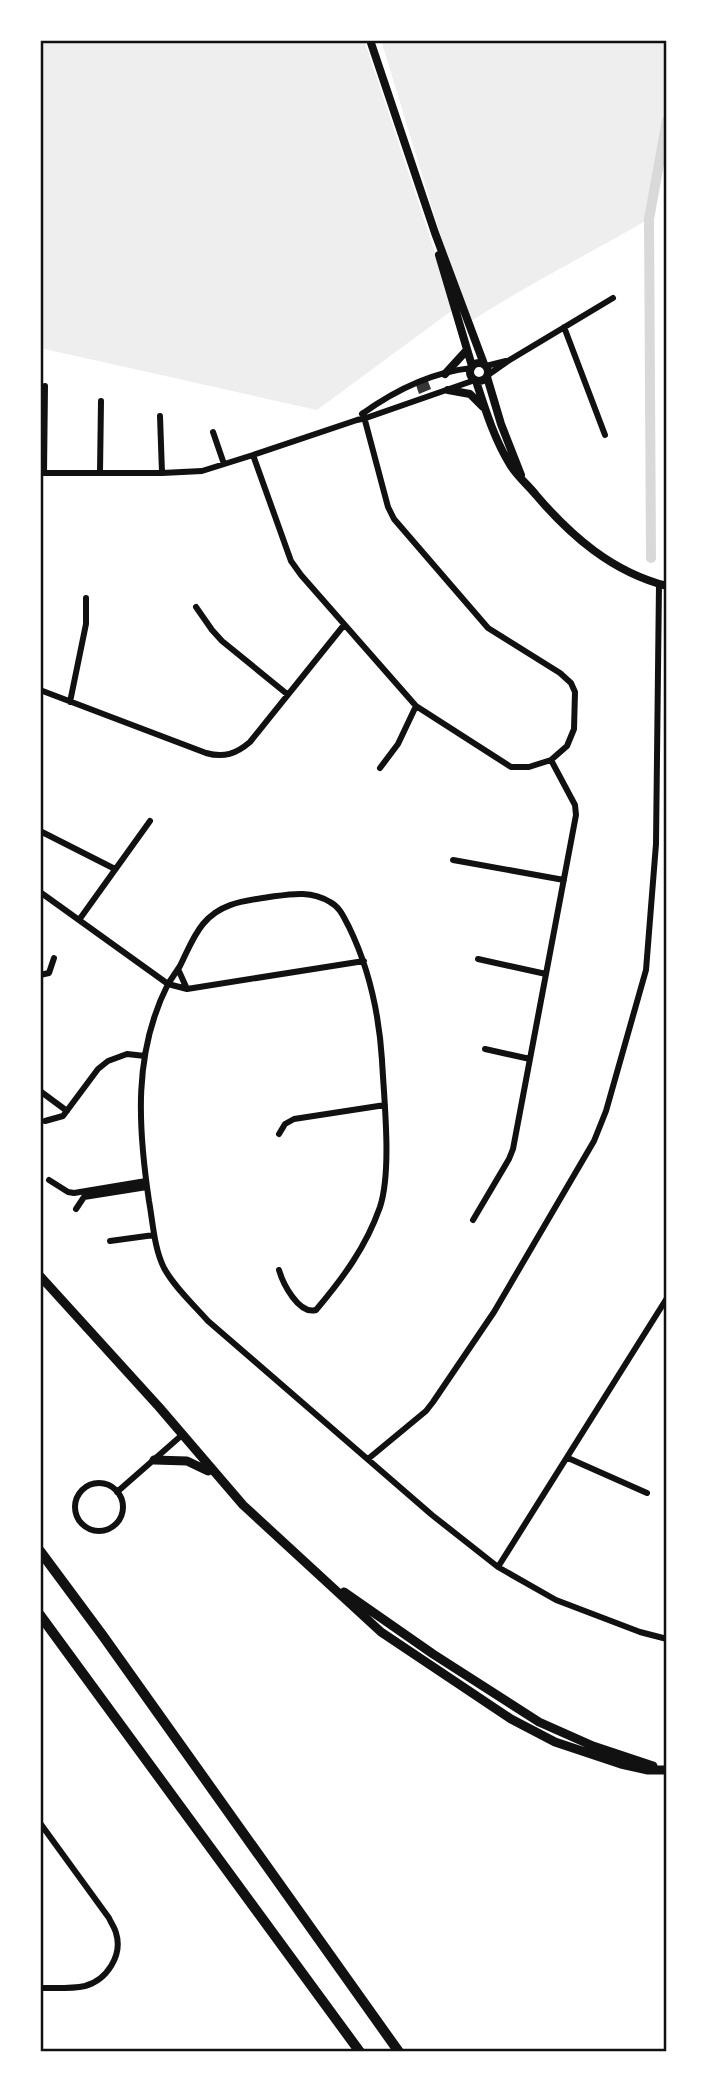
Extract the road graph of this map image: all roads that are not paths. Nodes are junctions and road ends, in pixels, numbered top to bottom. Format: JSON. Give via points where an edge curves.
{"nodes":[{"id":1,"x":370,"y":40,"type":"edge"},
{"id":2,"x":435,"y":233,"type":"junction"},
{"id":3,"x":613,"y":298,"type":"dead end"},
{"id":4,"x":564,"y":327,"type":"junction"},
{"id":5,"x":466,"y":351,"type":"junction"},
{"id":6,"x":472,"y":367,"type":"junction"},
{"id":7,"x":486,"y":371,"type":"junction"},
{"id":8,"x":446,"y":374,"type":"junction"},
{"id":9,"x":436,"y":376,"type":"junction"},
{"id":10,"x":475,"y":380,"type":"junction"},
{"id":11,"x":45,"y":386,"type":"dead end"},
{"id":12,"x":444,"y":391,"type":"junction"},
{"id":13,"x":101,"y":401,"type":"dead end"},
{"id":14,"x":487,"y":412,"type":"junction"},
{"id":15,"x":160,"y":416,"type":"dead end"},
{"id":16,"x":365,"y":416,"type":"junction"},
{"id":17,"x":213,"y":432,"type":"dead end"},
{"id":18,"x":605,"y":435,"type":"dead end"},
{"id":19,"x":253,"y":455,"type":"junction"},
{"id":20,"x":224,"y":464,"type":"junction"},
{"id":21,"x":100,"y":472,"type":"junction"},
{"id":22,"x":42,"y":473,"type":"edge"},
{"id":23,"x":162,"y":473,"type":"junction"},
{"id":24,"x":522,"y":478,"type":"junction"},
{"id":25,"x":663,"y":585,"type":"edge"},
{"id":26,"x":86,"y":598,"type":"dead end"},
{"id":27,"x":196,"y":607,"type":"dead end"},
{"id":28,"x":344,"y":625,"type":"junction"},
{"id":29,"x":40,"y":690,"type":"edge"},
{"id":30,"x":287,"y":694,"type":"junction"},
{"id":31,"x":70,"y":702,"type":"junction"},
{"id":32,"x":416,"y":706,"type":"junction"},
{"id":33,"x":659,"y":723,"type":"junction"},
{"id":34,"x":667,"y":724,"type":"edge"},
{"id":35,"x":551,"y":760,"type":"junction"},
{"id":36,"x":380,"y":768,"type":"dead end"},
{"id":37,"x":150,"y":821,"type":"dead end"},
{"id":38,"x":40,"y":831,"type":"edge"},
{"id":39,"x":656,"y":844,"type":"junction"},
{"id":40,"x":667,"y":845,"type":"edge"},
{"id":41,"x":453,"y":860,"type":"dead end"},
{"id":42,"x":115,"y":869,"type":"junction"},
{"id":43,"x":564,"y":880,"type":"junction"},
{"id":44,"x":40,"y":892,"type":"edge"},
{"id":45,"x":79,"y":919,"type":"junction"},
{"id":46,"x":54,"y":958,"type":"dead end"},
{"id":47,"x":478,"y":959,"type":"dead end"},
{"id":48,"x":364,"y":961,"type":"junction"},
{"id":49,"x":178,"y":969,"type":"junction"},
{"id":50,"x":546,"y":974,"type":"junction"},
{"id":51,"x":40,"y":975,"type":"edge"},
{"id":52,"x":168,"y":984,"type":"junction"},
{"id":53,"x":187,"y":989,"type":"junction"},
{"id":54,"x":485,"y":1049,"type":"dead end"},
{"id":55,"x":145,"y":1056,"type":"junction"},
{"id":56,"x":530,"y":1059,"type":"junction"},
{"id":57,"x":40,"y":1091,"type":"edge"},
{"id":58,"x":385,"y":1105,"type":"junction"},
{"id":59,"x":67,"y":1111,"type":"junction"},
{"id":60,"x":45,"y":1121,"type":"dead end"},
{"id":61,"x":279,"y":1134,"type":"dead end"},
{"id":62,"x":50,"y":1180,"type":"dead end"},
{"id":63,"x":147,"y":1184,"type":"junction"},
{"id":64,"x":76,"y":1209,"type":"dead end"},
{"id":65,"x":473,"y":1220,"type":"dead end"},
{"id":66,"x":155,"y":1235,"type":"junction"},
{"id":67,"x":110,"y":1241,"type":"dead end"},
{"id":68,"x":278,"y":1270,"type":"dead end"},
{"id":69,"x":40,"y":1276,"type":"edge"},
{"id":70,"x":667,"y":1298,"type":"edge"},
{"id":71,"x":182,"y":1435,"type":"junction"},
{"id":72,"x":568,"y":1458,"type":"junction"},
{"id":73,"x":368,"y":1459,"type":"junction"},
{"id":74,"x":154,"y":1460,"type":"junction"},
{"id":75,"x":216,"y":1476,"type":"junction"},
{"id":76,"x":117,"y":1492,"type":"junction"},
{"id":77,"x":647,"y":1493,"type":"dead end"},
{"id":78,"x":40,"y":1551,"type":"edge"},
{"id":79,"x":498,"y":1567,"type":"junction"},
{"id":80,"x":40,"y":1615,"type":"edge"},
{"id":81,"x":667,"y":1639,"type":"edge"},
{"id":82,"x":666,"y":1770,"type":"edge"},
{"id":83,"x":40,"y":1823,"type":"edge"},
{"id":84,"x":40,"y":1988,"type":"edge"},
{"id":85,"x":360,"y":2052,"type":"edge"},
{"id":86,"x":399,"y":2052,"type":"edge"}],
"edges":[{"from":1,"to":2,"type":"street"},
{"from":2,"to":5,"type":"street"},
{"from":2,"to":7,"type":"street"},
{"from":3,"to":4,"type":"street"},
{"from":4,"to":7,"type":"street"},
{"from":4,"to":18,"type":"street"},
{"from":5,"to":6,"type":"street"},
{"from":5,"to":8,"type":"street"},
{"from":6,"to":7,"type":"street","via":[[478,363]]},
{"from":6,"to":8,"type":"street"},
{"from":6,"to":10,"type":"street"},
{"from":7,"to":10,"type":"street","via":[[482,381]]},
{"from":7,"to":24,"type":"street"},
{"from":8,"to":9,"type":"street"},
{"from":9,"to":12,"type":"street"},
{"from":9,"to":16,"type":"street","via":[[402,388]]},
{"from":10,"to":12,"type":"street"},
{"from":10,"to":14,"type":"street"},
{"from":11,"to":22,"type":"street"},
{"from":12,"to":14,"type":"street","via":[[470,394]]},
{"from":12,"to":16,"type":"street"},
{"from":13,"to":21,"type":"street"},
{"from":14,"to":24,"type":"street","via":[[505,456]]},
{"from":15,"to":23,"type":"street"},
{"from":16,"to":19,"type":"street"},
{"from":16,"to":35,"type":"street","via":[[394,519],[488,628],[572,683],[572,737]]},
{"from":17,"to":20,"type":"street"},
{"from":19,"to":20,"type":"street"},
{"from":19,"to":28,"type":"street","via":[[291,561]]},
{"from":20,"to":23,"type":"street","via":[[202,471]]},
{"from":21,"to":22,"type":"street"},
{"from":21,"to":23,"type":"street"},
{"from":24,"to":25,"type":"street","via":[[557,520],[592,550],[620,569]]},
{"from":25,"to":33,"type":"street"},
{"from":26,"to":31,"type":"street","via":[[86,624]]},
{"from":27,"to":30,"type":"street","via":[[222,641]]},
{"from":28,"to":30,"type":"street"},
{"from":28,"to":32,"type":"street"},
{"from":29,"to":31,"type":"street"},
{"from":30,"to":31,"type":"street","via":[[250,743],[219,757]]},
{"from":32,"to":35,"type":"street","via":[[511,767]]},
{"from":32,"to":36,"type":"street","via":[[398,744]]},
{"from":33,"to":34,"type":"street"},
{"from":33,"to":39,"type":"street"},
{"from":35,"to":43,"type":"street","via":[[576,809]]},
{"from":37,"to":42,"type":"street"},
{"from":38,"to":42,"type":"street"},
{"from":39,"to":40,"type":"street"},
{"from":39,"to":73,"type":"street","via":[[646,970],[594,1141],[494,1312],[433,1402]]},
{"from":41,"to":43,"type":"street"},
{"from":42,"to":45,"type":"street"},
{"from":43,"to":50,"type":"street"},
{"from":44,"to":45,"type":"street"},
{"from":45,"to":52,"type":"street"},
{"from":46,"to":51,"type":"street","via":[[49,973]]},
{"from":47,"to":50,"type":"street"},
{"from":48,"to":49,"type":"street","via":[[341,912],[331,902],[296,893],[224,906],[201,925]]},
{"from":48,"to":53,"type":"street"},
{"from":48,"to":58,"type":"street","via":[[380,1032]]},
{"from":49,"to":52,"type":"street"},
{"from":49,"to":53,"type":"street"},
{"from":50,"to":56,"type":"street"},
{"from":52,"to":53,"type":"street"},
{"from":52,"to":55,"type":"street"},
{"from":54,"to":56,"type":"street"},
{"from":55,"to":59,"type":"street","via":[[127,1054],[108,1061]]},
{"from":55,"to":63,"type":"street","via":[[140,1119]]},
{"from":56,"to":65,"type":"street","via":[[513,1149]]},
{"from":57,"to":59,"type":"street"},
{"from":58,"to":61,"type":"street","via":[[293,1119]]},
{"from":58,"to":68,"type":"street","via":[[381,1205],[354,1262],[313,1311],[285,1288]]},
{"from":59,"to":60,"type":"street","via":[[61,1118]]},
{"from":62,"to":63,"type":"street","via":[[74,1193]]},
{"from":63,"to":64,"type":"street","via":[[84,1197]]},
{"from":63,"to":66,"type":"street"},
{"from":66,"to":67,"type":"street"},
{"from":66,"to":73,"type":"street","via":[[164,1267],[180,1292]]},
{"from":69,"to":71,"type":"main road"},
{"from":70,"to":72,"type":"street"},
{"from":71,"to":74,"type":"street"},
{"from":71,"to":75,"type":"main road"},
{"from":72,"to":77,"type":"street"},
{"from":72,"to":79,"type":"street"},
{"from":73,"to":79,"type":"street"},
{"from":74,"to":75,"type":"main road","via":[[187,1461]]},
{"from":74,"to":76,"type":"street"},
{"from":75,"to":82,"type":"main road","via":[[381,1632],[511,1719],[587,1754],[635,1768]]},
{"from":76,"to":76,"type":"street","via":[[123,1509],[115,1525],[98,1531],[82,1524],[75,1507],[83,1490],[100,1483]]},
{"from":78,"to":86,"type":"highway"},
{"from":79,"to":81,"type":"street","via":[[556,1600]]},
{"from":80,"to":85,"type":"highway"},
{"from":83,"to":84,"type":"street","via":[[109,1918],[118,1950],[101,1977],[86,1986]]}]}
